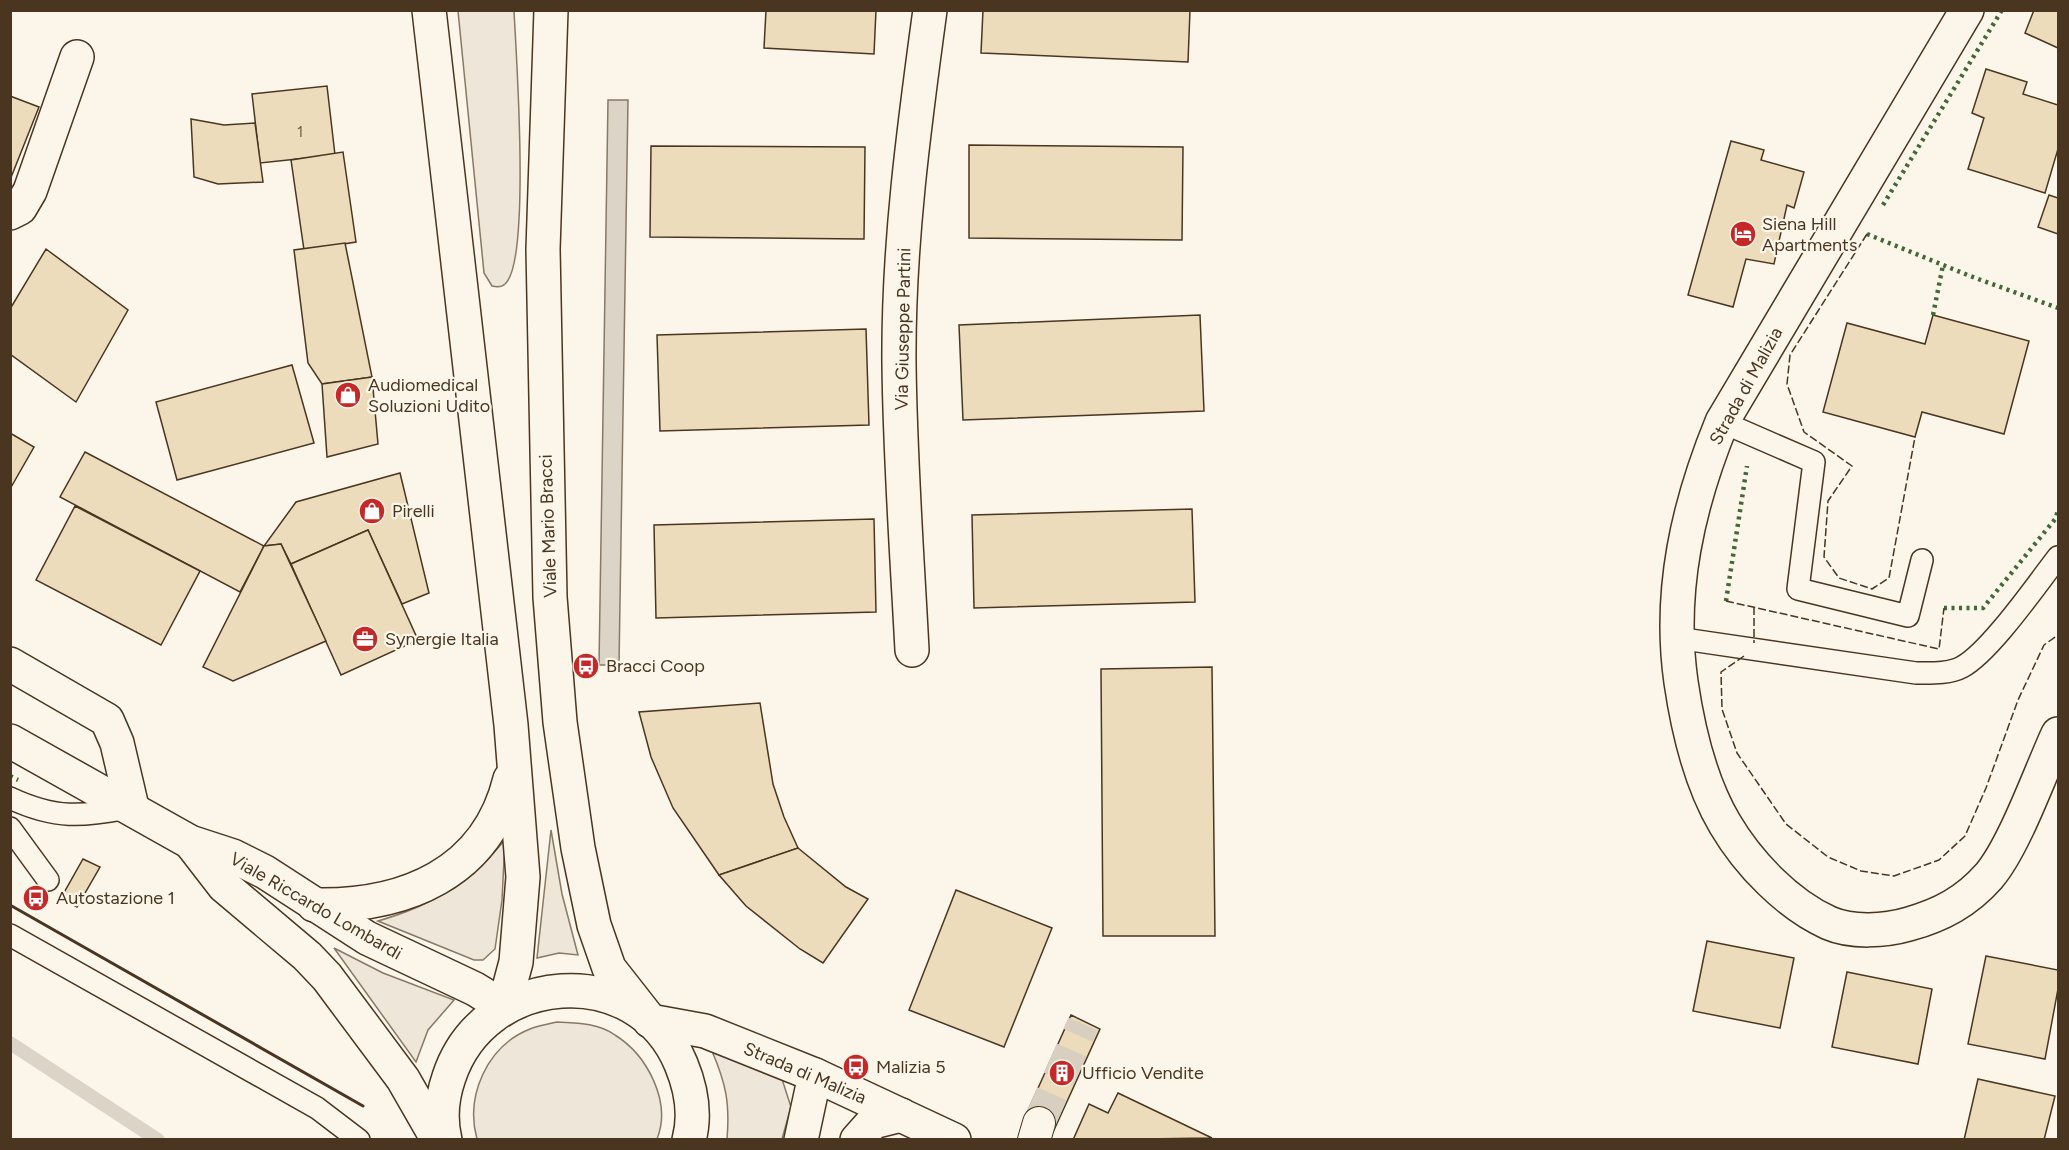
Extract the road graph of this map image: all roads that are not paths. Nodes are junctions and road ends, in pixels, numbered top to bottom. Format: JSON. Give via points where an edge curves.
{"nodes":[{"id":1,"x":429,"y":10,"type":"edge"},
{"id":2,"x":551,"y":10,"type":"edge"},
{"id":3,"x":930,"y":10,"type":"edge"},
{"id":4,"x":1967,"y":10,"type":"edge"},
{"id":5,"x":77,"y":57,"type":"dead end"},
{"id":6,"x":10,"y":213,"type":"edge"},
{"id":7,"x":1722,"y":422,"type":"junction"},
{"id":8,"x":2058,"y":558,"type":"edge"},
{"id":9,"x":1922,"y":560,"type":"dead end"},
{"id":10,"x":1677,"y":638,"type":"junction"},
{"id":11,"x":912,"y":650,"type":"dead end"},
{"id":12,"x":10,"y":664,"type":"edge"},
{"id":13,"x":2058,"y":734,"type":"edge"},
{"id":14,"x":10,"y":741,"type":"edge"},
{"id":15,"x":513,"y":760,"type":"junction"},
{"id":16,"x":10,"y":798,"type":"edge"},
{"id":17,"x":132,"y":807,"type":"junction"},
{"id":18,"x":10,"y":828,"type":"edge"},
{"id":19,"x":190,"y":842,"type":"junction"},
{"id":20,"x":48,"y":880,"type":"dead end"},
{"id":21,"x":314,"y":905,"type":"junction"},
{"id":22,"x":10,"y":935,"type":"edge"},
{"id":23,"x":504,"y":1007,"type":"junction"},
{"id":24,"x":651,"y":1021,"type":"junction"},
{"id":25,"x":815,"y":1075,"type":"junction"},
{"id":26,"x":901,"y":1115,"type":"junction"},
{"id":27,"x":948,"y":1138,"type":"edge"},
{"id":28,"x":359,"y":1140,"type":"edge"},
{"id":29,"x":438,"y":1140,"type":"edge"},
{"id":30,"x":445,"y":1140,"type":"edge"},
{"id":31,"x":689,"y":1140,"type":"edge"},
{"id":32,"x":801,"y":1140,"type":"edge"},
{"id":33,"x":857,"y":1140,"type":"edge"}],
"edges":[{"from":1,"to":15,"type":"main road"},
{"from":2,"to":24,"type":"main road","name":"Viale Mario Bracci","via":[[543,249],[550,585],[560,722],[578,848],[594,925],[609,968]]},
{"from":3,"to":11,"type":"main road","name":"Via Giuseppe Partini","via":[[915,126],[899,362]]},
{"from":4,"to":7,"type":"main road","name":"Strada di Malizia"},
{"from":5,"to":6,"type":"main road","via":[[30,191],[20,207]]},
{"from":7,"to":9,"type":"lane","via":[[1814,462],[1798,589],[1908,616]]},
{"from":7,"to":10,"type":"main road","name":"Strada di Malizia","via":[[1701,475],[1689,522],[1679,579]]},
{"from":8,"to":10,"type":"lane","via":[[1980,654],[1961,668],[1938,673]]},
{"from":10,"to":13,"type":"main road","name":"Strada di Malizia","via":[[1692,738],[1707,787],[1724,824],[1764,874],[1793,900],[1830,923],[1860,929],[1895,928],[1959,905],[1991,874],[2014,833]]},
{"from":12,"to":17,"type":"main road","via":[[107,720],[117,743]]},
{"from":14,"to":17,"type":"main road","name":"Viale Riccardo Lombardi"},
{"from":15,"to":21,"type":"main road","via":[[506,798],[494,822],[455,866],[400,896],[350,906]]},
{"from":15,"to":23,"type":"main road","via":[[523,878],[516,962]]},
{"from":16,"to":17,"type":"lane","via":[[37,809],[78,816]]},
{"from":17,"to":19,"type":"main road","name":"Viale Riccardo Lombardi"},
{"from":18,"to":20,"type":"lane"},
{"from":19,"to":21,"type":"main road","name":"Viale Riccardo Lombardi","via":[[241,860]]},
{"from":19,"to":29,"type":"main road","name":"Viale Riccardo Lombardi","via":[[224,886],[327,977],[404,1080]]},
{"from":21,"to":23,"type":"main road","name":"Viale Riccardo Lombardi","via":[[399,955],[475,989]]},
{"from":22,"to":28,"type":"lane","via":[[317,1108]]},
{"from":23,"to":24,"type":"main road","via":[[544,992],[578,990],[612,998]]},
{"from":23,"to":30,"type":"main road","via":[[476,1029],[455,1058],[443,1092]]},
{"from":24,"to":25,"type":"main road","name":"Strada di Malizia","via":[[705,1031]]},
{"from":24,"to":31,"type":"main road","via":[[675,1051],[690,1087]]},
{"from":25,"to":26,"type":"main road","name":"Strada di Malizia"},
{"from":25,"to":32,"type":"main road"},
{"from":26,"to":27,"type":"main road","name":"Strada di Malizia"},
{"from":26,"to":33,"type":"main road","via":[[873,1122]]}]}
